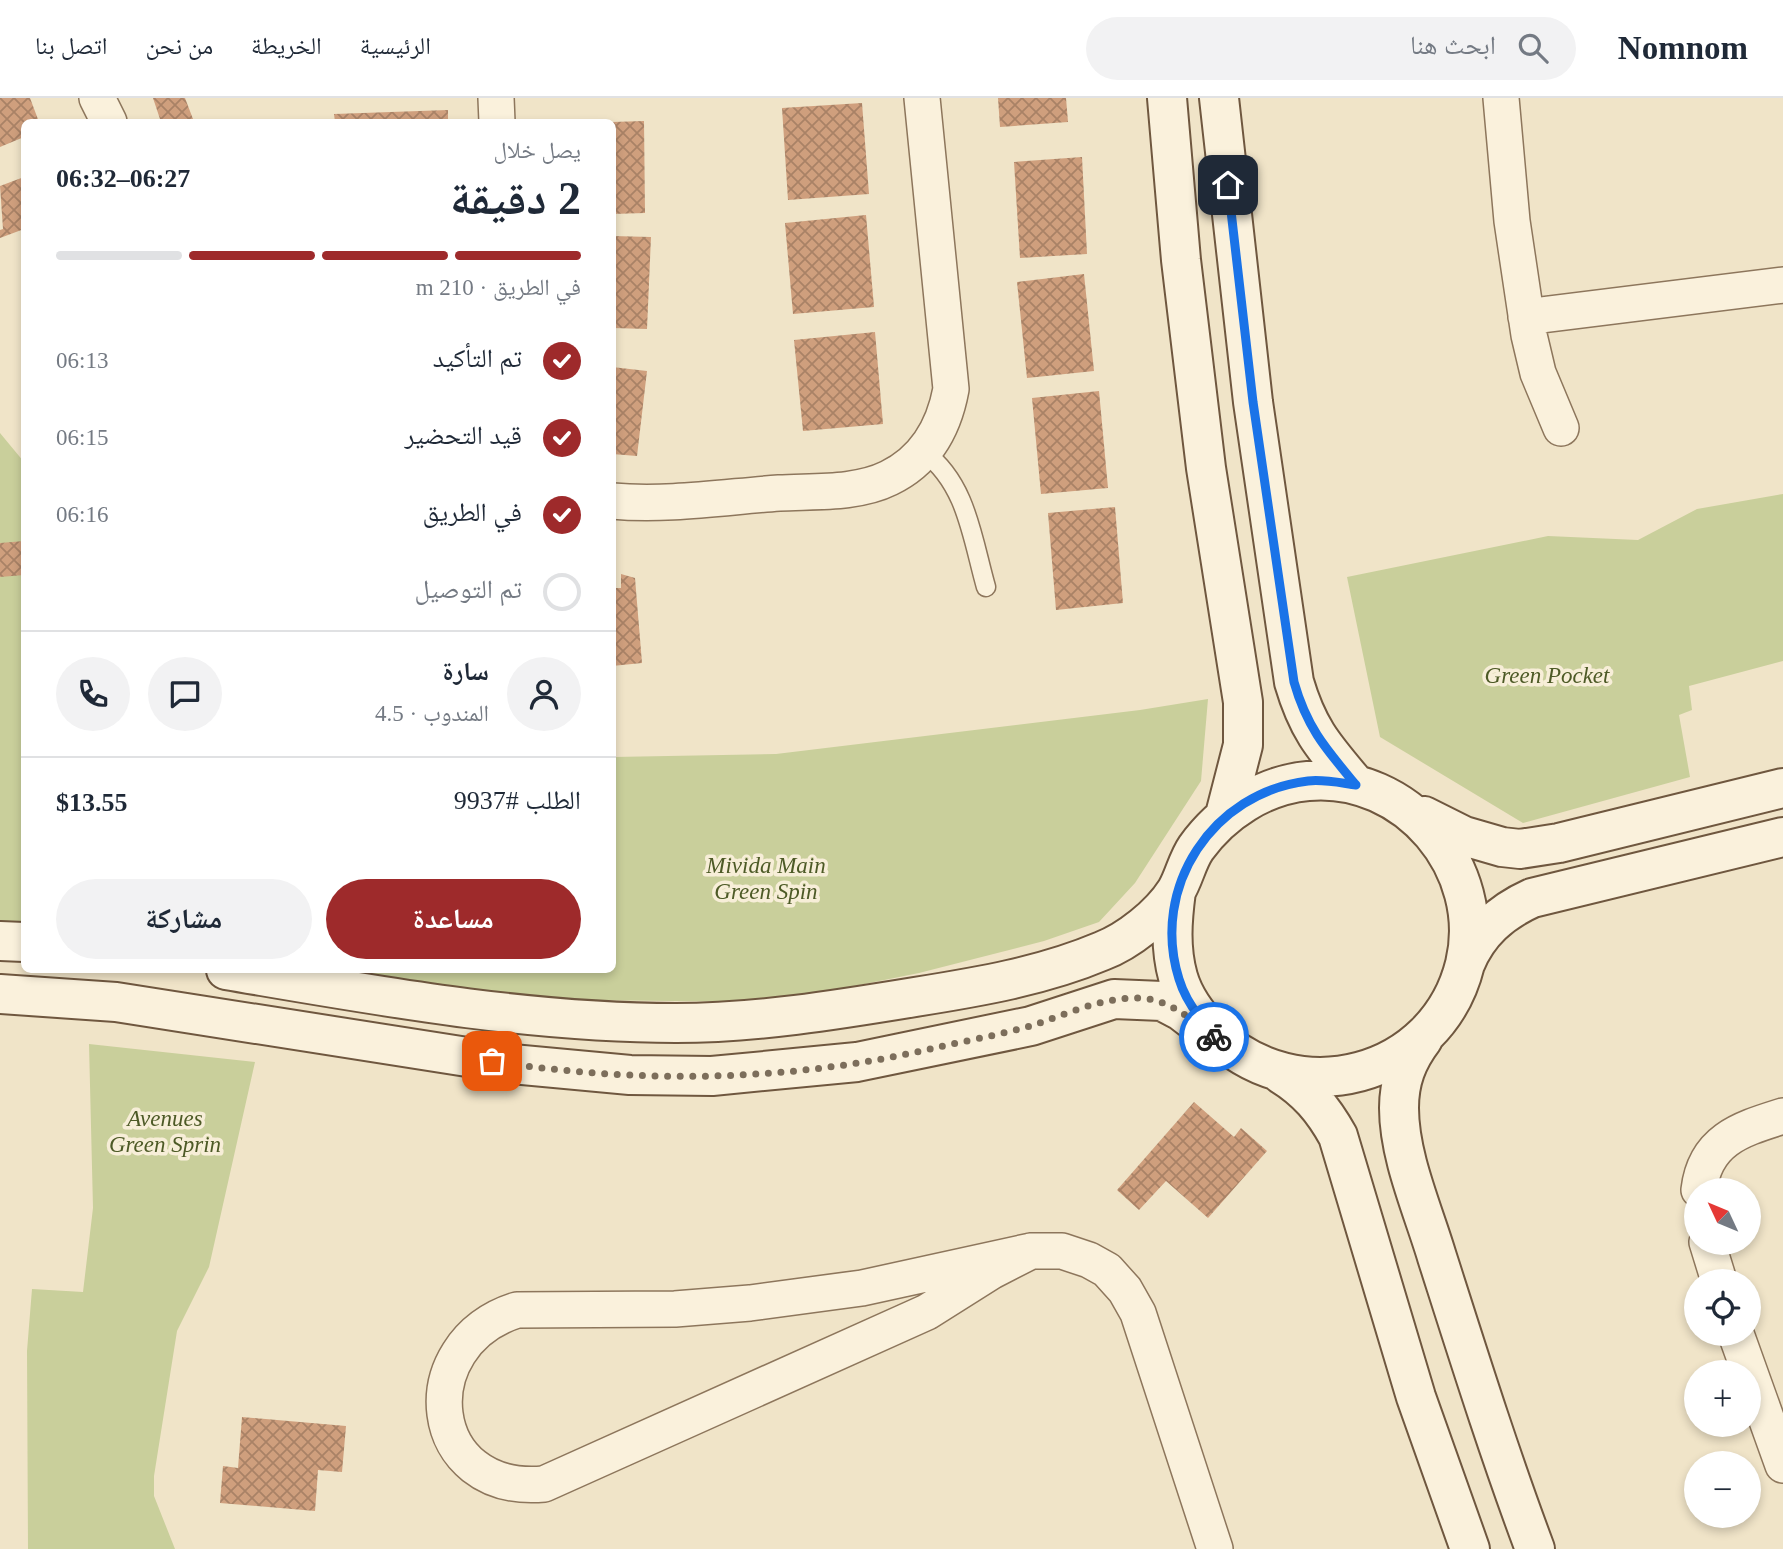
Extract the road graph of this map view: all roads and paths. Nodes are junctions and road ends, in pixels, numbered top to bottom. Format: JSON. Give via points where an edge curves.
{"nodes":[{"id":1,"x":97,"y":98,"type":"edge"},
{"id":2,"x":496,"y":98,"type":"edge"},
{"id":3,"x":922,"y":98,"type":"edge"},
{"id":4,"x":1167,"y":98,"type":"edge"},
{"id":5,"x":1219,"y":98,"type":"edge"},
{"id":6,"x":1501,"y":98,"type":"edge"},
{"id":7,"x":107,"y":119,"type":"edge"},
{"id":8,"x":497,"y":119,"type":"edge"},
{"id":9,"x":1783,"y":285,"type":"edge"},
{"id":10,"x":1527,"y":317,"type":"junction"},
{"id":11,"x":1561,"y":428,"type":"dead end"},
{"id":12,"x":924,"y":452,"type":"junction"},
{"id":13,"x":616,"y":502,"type":"edge"},
{"id":14,"x":986,"y":587,"type":"dead end"},
{"id":15,"x":1356,"y":785,"type":"junction"},
{"id":16,"x":1783,"y":788,"type":"edge"},
{"id":17,"x":1398,"y":803,"type":"junction"},
{"id":18,"x":1225,"y":815,"type":"junction"},
{"id":19,"x":1783,"y":837,"type":"edge"},
{"id":20,"x":1176,"y":891,"type":"junction"},
{"id":21,"x":0,"y":941,"type":"edge"},
{"id":22,"x":21,"y":942,"type":"edge"},
{"id":23,"x":1464,"y":966,"type":"junction"},
{"id":24,"x":246,"y":973,"type":"edge"},
{"id":25,"x":0,"y":994,"type":"edge"},
{"id":26,"x":1446,"y":1009,"type":"junction"},
{"id":27,"x":1232,"y":1051,"type":"junction"},
{"id":28,"x":1281,"y":1074,"type":"junction"},
{"id":29,"x":1783,"y":1116,"type":"edge"},
{"id":30,"x":1702,"y":1178,"type":"edge"},
{"id":31,"x":1031,"y":1251,"type":"junction"},
{"id":32,"x":1740,"y":1346,"type":"edge"},
{"id":33,"x":1783,"y":1465,"type":"edge"},
{"id":34,"x":1215,"y":1549,"type":"edge"},
{"id":35,"x":1470,"y":1549,"type":"edge"},
{"id":36,"x":1535,"y":1549,"type":"edge"}],
"edges":[{"from":1,"to":7,"type":"street"},
{"from":2,"to":8,"type":"street"},
{"from":3,"to":12,"type":"street","via":[[951,389],[947,412]]},
{"from":4,"to":18,"type":"street","via":[[1206,468],[1243,702],[1243,745]]},
{"from":5,"to":15,"type":"street","via":[[1253,402],[1294,682],[1315,737]]},
{"from":6,"to":10,"type":"street"},
{"from":9,"to":10,"type":"street"},
{"from":10,"to":11,"type":"street","via":[[1538,373]]},
{"from":12,"to":13,"type":"street","via":[[869,486]]},
{"from":12,"to":14,"type":"lane","via":[[946,472],[961,497]]},
{"from":15,"to":17,"type":"street"},
{"from":15,"to":18,"type":"street","via":[[1309,780],[1264,792]]},
{"from":16,"to":17,"type":"street","via":[[1520,849],[1464,836]]},
{"from":17,"to":23,"type":"street","via":[[1444,845],[1458,873],[1467,903],[1469,934]]},
{"from":18,"to":20,"type":"street","via":[[1194,850]]},
{"from":19,"to":23,"type":"street","via":[[1532,898],[1496,918],[1471,949]]},
{"from":20,"to":24,"type":"street","via":[[1130,935],[1106,950],[1063,965],[834,1011],[760,1018],[678,1023],[540,1016]]},
{"from":20,"to":27,"type":"street","via":[[1171,936],[1179,980],[1200,1020]]},
{"from":21,"to":22,"type":"street"},
{"from":23,"to":26,"type":"street"},
{"from":25,"to":27,"type":"street","via":[[116,1002],[512,1064],[630,1074],[712,1076],[857,1062],[1031,1026],[1114,999],[1139,998],[1181,1011]]},
{"from":26,"to":28,"type":"street","via":[[1415,1044],[1374,1069],[1328,1079]]},
{"from":26,"to":36,"type":"street","via":[[1405,1068],[1400,1121],[1437,1257]]},
{"from":27,"to":28,"type":"street"},
{"from":28,"to":35,"type":"street","via":[[1311,1096],[1338,1136],[1416,1397]]},
{"from":29,"to":30,"type":"street","via":[[1731,1135],[1706,1166]]},
{"from":31,"to":31,"type":"street","via":[[862,1288],[764,1301],[675,1309],[517,1310],[500,1315],[462,1346],[450,1367],[443,1410],[448,1432],[457,1448],[485,1475],[505,1484],[544,1484],[927,1312]]},
{"from":31,"to":34,"type":"street","via":[[1062,1251],[1089,1260],[1107,1270],[1125,1290],[1151,1347]]},
{"from":32,"to":33,"type":"street"}]}
